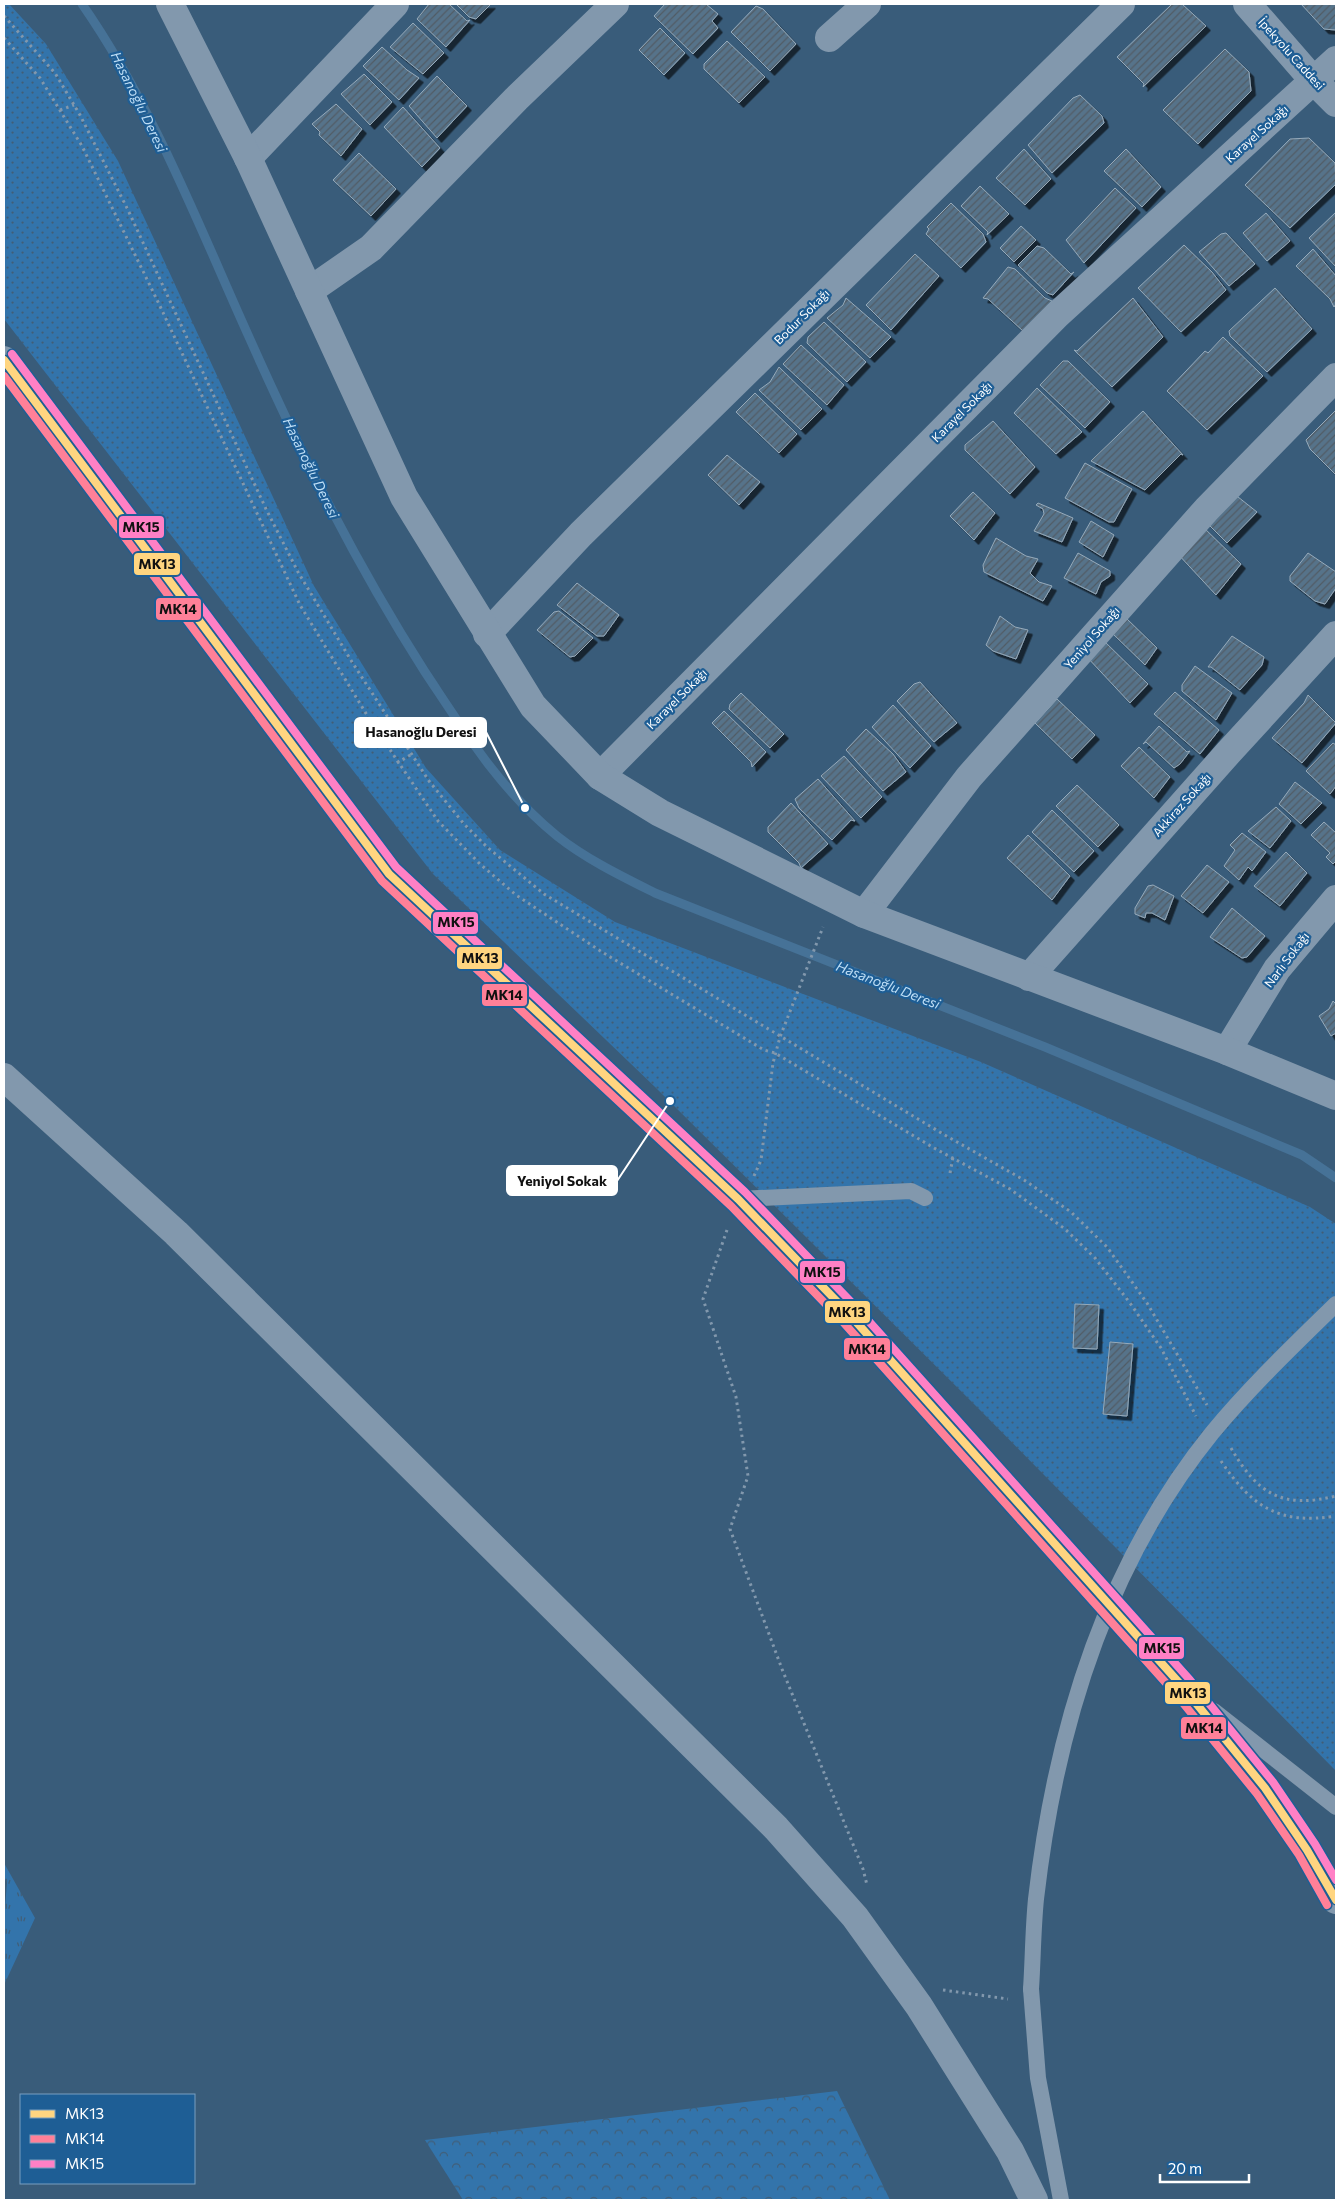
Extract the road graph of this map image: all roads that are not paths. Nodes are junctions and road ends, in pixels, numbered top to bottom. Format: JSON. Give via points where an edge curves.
{"nodes":[{"id":1,"x":170,"y":4,"type":"edge"},
{"id":2,"x":395,"y":4,"type":"edge"},
{"id":3,"x":615,"y":4,"type":"edge"},
{"id":4,"x":867,"y":4,"type":"edge"},
{"id":5,"x":1121,"y":4,"type":"edge"},
{"id":6,"x":1247,"y":4,"type":"edge"},
{"id":7,"x":829,"y":38,"type":"dead end"},
{"id":8,"x":1336,"y":60,"type":"edge"},
{"id":9,"x":1314,"y":81,"type":"junction"},
{"id":10,"x":1336,"y":103,"type":"edge"},
{"id":11,"x":248,"y":158,"type":"junction"},
{"id":12,"x":309,"y":291,"type":"junction"},
{"id":13,"x":4,"y":360,"type":"edge"},
{"id":14,"x":1336,"y":377,"type":"edge"},
{"id":15,"x":487,"y":634,"type":"junction"},
{"id":16,"x":1336,"y":635,"type":"edge"},
{"id":17,"x":600,"y":776,"type":"junction"},
{"id":18,"x":1336,"y":898,"type":"edge"},
{"id":19,"x":864,"y":914,"type":"junction"},
{"id":20,"x":1029,"y":977,"type":"junction"},
{"id":21,"x":1227,"y":1050,"type":"junction"},
{"id":22,"x":4,"y":1077,"type":"edge"},
{"id":23,"x":1336,"y":1096,"type":"edge"},
{"id":24,"x":738,"y":1198,"type":"junction"},
{"id":25,"x":925,"y":1198,"type":"dead end"},
{"id":26,"x":1336,"y":1304,"type":"edge"},
{"id":27,"x":1182,"y":1686,"type":"junction"},
{"id":28,"x":1336,"y":1807,"type":"edge"},
{"id":29,"x":1336,"y":1900,"type":"edge"},
{"id":30,"x":1034,"y":2200,"type":"edge"},
{"id":31,"x":1061,"y":2200,"type":"edge"}],
"edges":[{"from":1,"to":11,"type":"street"},
{"from":2,"to":11,"type":"street"},
{"from":3,"to":12,"type":"street","via":[[516,99],[371,248]]},
{"from":4,"to":7,"type":"street"},
{"from":5,"to":15,"type":"street","name":"Bodur Sokağı","via":[[581,534]]},
{"from":6,"to":9,"type":"street","name":"İpekyolu Caddesi"},
{"from":8,"to":9,"type":"street","name":"Karayel Sokağı"},
{"from":9,"to":10,"type":"street","name":"İpekyolu Caddesi"},
{"from":9,"to":17,"type":"street","name":"Karayel Sokağı","via":[[1057,315]]},
{"from":11,"to":12,"type":"street"},
{"from":12,"to":15,"type":"street","via":[[404,497]]},
{"from":13,"to":24,"type":"street","via":[[388,874]]},
{"from":14,"to":19,"type":"street","name":"Yeniyol Sokağı","via":[[1206,509],[969,778]]},
{"from":15,"to":17,"type":"street","via":[[533,706]]},
{"from":16,"to":20,"type":"street","name":"Akkiraz Sokağı"},
{"from":17,"to":19,"type":"street","via":[[660,813]]},
{"from":18,"to":21,"type":"street","name":"Narlı Sokağı","via":[[1277,969]]},
{"from":19,"to":20,"type":"street"},
{"from":20,"to":21,"type":"street"},
{"from":21,"to":23,"type":"street"},
{"from":22,"to":30,"type":"street","via":[[176,1233],[776,1828],[855,1917],[904,1984],[1010,2151]]},
{"from":24,"to":25,"type":"lane","via":[[911,1190]]},
{"from":24,"to":27,"type":"street","via":[[943,1416]]},
{"from":26,"to":31,"type":"lane","bridge":true,"via":[[1264,1374],[1206,1442],[1165,1499],[1097,1635],[1067,1727],[1048,1813],[1036,1900],[1031,1988],[1038,2078]]},
{"from":27,"to":28,"type":"lane"},
{"from":27,"to":29,"type":"street","via":[[1265,1788]]}]}
